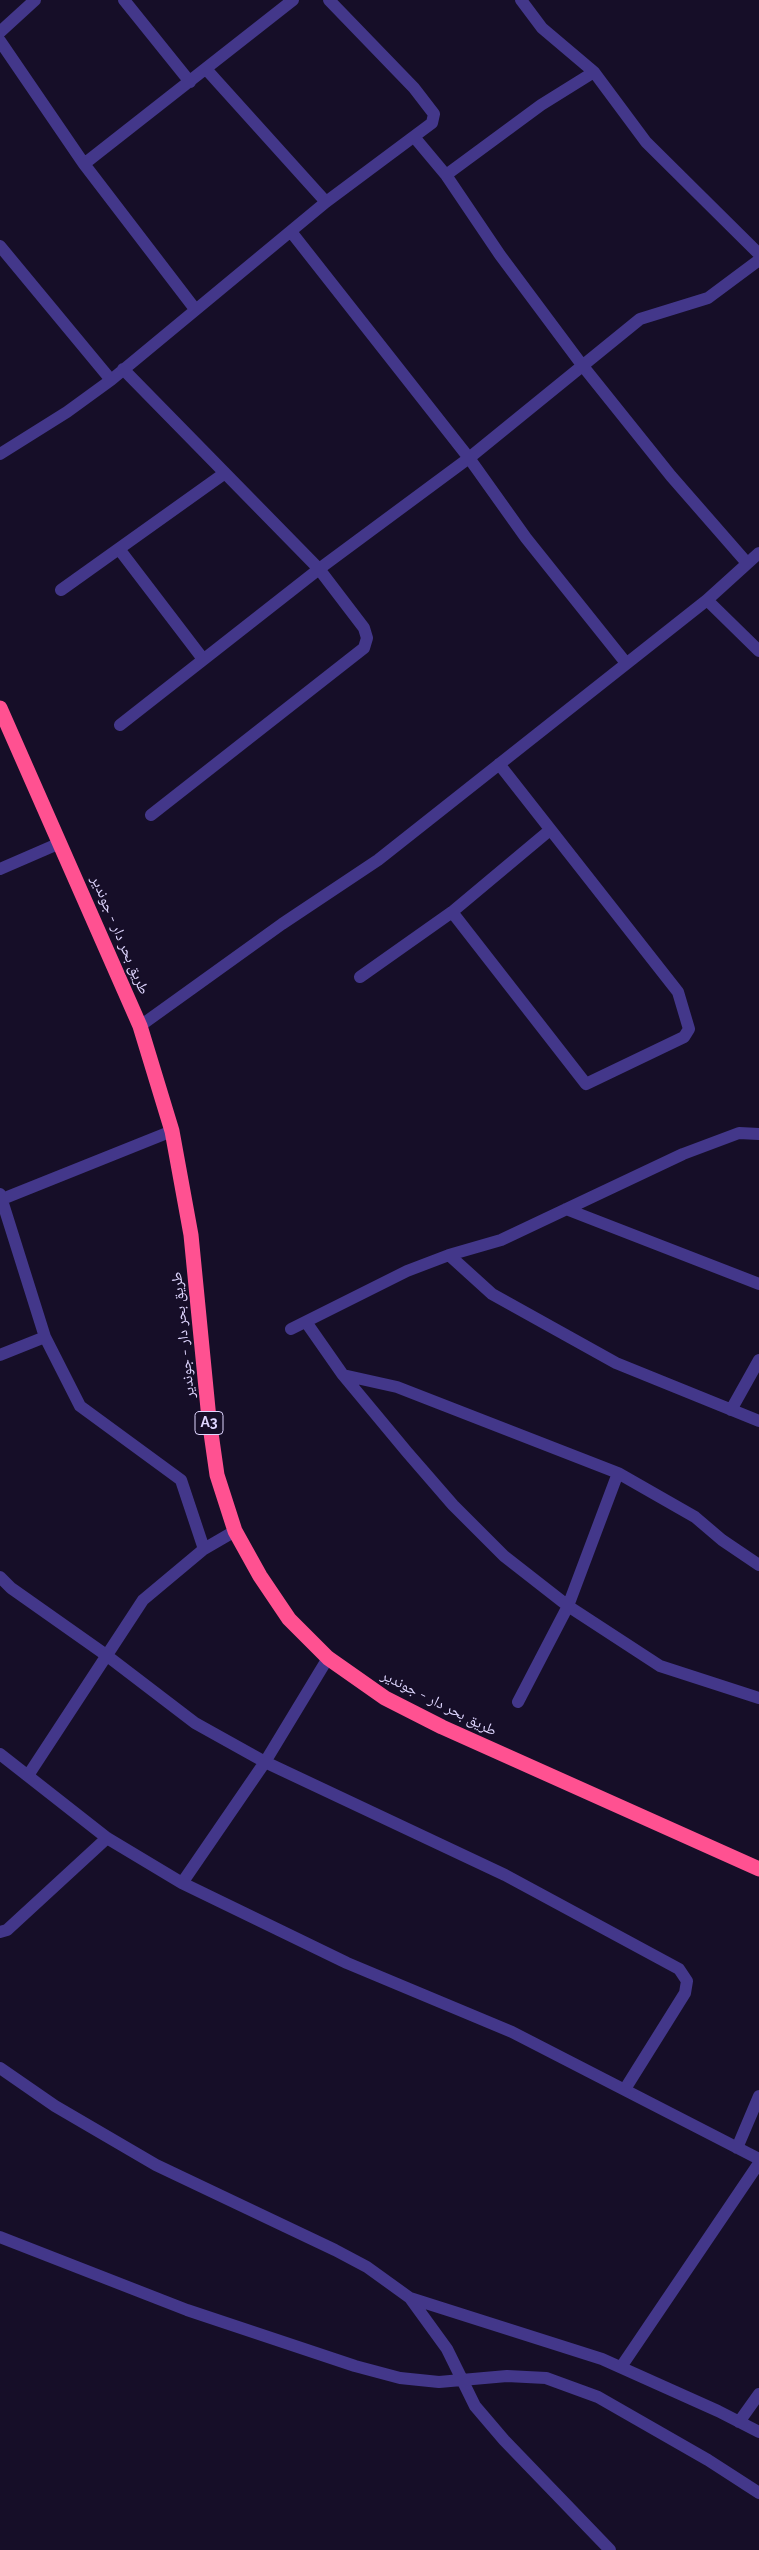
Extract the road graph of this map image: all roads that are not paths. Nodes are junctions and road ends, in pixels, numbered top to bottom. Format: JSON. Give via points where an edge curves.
{"nodes":[{"id":1,"x":35,"y":0,"type":"edge"},
{"id":2,"x":124,"y":0,"type":"edge"},
{"id":3,"x":293,"y":0,"type":"edge"},
{"id":4,"x":329,"y":0,"type":"edge"},
{"id":5,"x":521,"y":0,"type":"edge"},
{"id":6,"x":0,"y":32,"type":"edge"},
{"id":7,"x":0,"y":41,"type":"edge"},
{"id":8,"x":206,"y":69,"type":"junction"},
{"id":9,"x":594,"y":72,"type":"junction"},
{"id":10,"x":190,"y":82,"type":"junction"},
{"id":11,"x":415,"y":138,"type":"junction"},
{"id":12,"x":84,"y":164,"type":"junction"},
{"id":13,"x":446,"y":176,"type":"junction"},
{"id":14,"x":326,"y":202,"type":"junction"},
{"id":15,"x":292,"y":232,"type":"junction"},
{"id":16,"x":0,"y":246,"type":"edge"},
{"id":17,"x":759,"y":254,"type":"edge"},
{"id":18,"x":759,"y":260,"type":"edge"},
{"id":19,"x":195,"y":309,"type":"junction"},
{"id":20,"x":582,"y":365,"type":"junction"},
{"id":21,"x":123,"y":369,"type":"junction"},
{"id":22,"x":111,"y":380,"type":"junction"},
{"id":23,"x":0,"y":454,"type":"edge"},
{"id":24,"x":469,"y":458,"type":"junction"},
{"id":25,"x":225,"y":473,"type":"junction"},
{"id":26,"x":119,"y":549,"type":"junction"},
{"id":27,"x":759,"y":553,"type":"edge"},
{"id":28,"x":748,"y":563,"type":"junction"},
{"id":29,"x":319,"y":569,"type":"junction"},
{"id":30,"x":61,"y":590,"type":"dead end"},
{"id":31,"x":707,"y":600,"type":"junction"},
{"id":32,"x":759,"y":651,"type":"edge"},
{"id":33,"x":203,"y":659,"type":"junction"},
{"id":34,"x":626,"y":663,"type":"junction"},
{"id":35,"x":0,"y":708,"type":"edge"},
{"id":36,"x":120,"y":725,"type":"dead end"},
{"id":37,"x":498,"y":764,"type":"junction"},
{"id":38,"x":151,"y":815,"type":"dead end"},
{"id":39,"x":550,"y":830,"type":"junction"},
{"id":40,"x":60,"y":843,"type":"junction"},
{"id":41,"x":0,"y":869,"type":"edge"},
{"id":42,"x":452,"y":912,"type":"junction"},
{"id":43,"x":360,"y":977,"type":"dead end"},
{"id":44,"x":140,"y":1026,"type":"junction"},
{"id":45,"x":172,"y":1131,"type":"junction"},
{"id":46,"x":759,"y":1134,"type":"edge"},
{"id":47,"x":1,"y":1198,"type":"edge"},
{"id":48,"x":566,"y":1209,"type":"junction"},
{"id":49,"x":449,"y":1255,"type":"junction"},
{"id":50,"x":759,"y":1284,"type":"edge"},
{"id":51,"x":306,"y":1322,"type":"junction"},
{"id":52,"x":291,"y":1329,"type":"dead end"},
{"id":53,"x":46,"y":1337,"type":"junction"},
{"id":54,"x":0,"y":1354,"type":"edge"},
{"id":55,"x":759,"y":1360,"type":"edge"},
{"id":56,"x":343,"y":1375,"type":"junction"},
{"id":57,"x":731,"y":1410,"type":"junction"},
{"id":58,"x":759,"y":1421,"type":"edge"},
{"id":59,"x":618,"y":1473,"type":"junction"},
{"id":60,"x":234,"y":1531,"type":"junction"},
{"id":61,"x":204,"y":1549,"type":"junction"},
{"id":62,"x":759,"y":1565,"type":"edge"},
{"id":63,"x":0,"y":1577,"type":"edge"},
{"id":64,"x":568,"y":1606,"type":"junction"},
{"id":65,"x":106,"y":1655,"type":"junction"},
{"id":66,"x":328,"y":1658,"type":"junction"},
{"id":67,"x":759,"y":1698,"type":"edge"},
{"id":68,"x":518,"y":1702,"type":"dead end"},
{"id":69,"x":0,"y":1754,"type":"edge"},
{"id":70,"x":265,"y":1762,"type":"junction"},
{"id":71,"x":28,"y":1774,"type":"junction"},
{"id":72,"x":107,"y":1838,"type":"junction"},
{"id":73,"x":759,"y":1869,"type":"edge"},
{"id":74,"x":182,"y":1883,"type":"junction"},
{"id":75,"x":0,"y":1932,"type":"edge"},
{"id":76,"x":0,"y":2068,"type":"edge"},
{"id":77,"x":625,"y":2090,"type":"junction"},
{"id":78,"x":759,"y":2096,"type":"edge"},
{"id":79,"x":737,"y":2148,"type":"junction"},
{"id":80,"x":759,"y":2161,"type":"edge"},
{"id":81,"x":0,"y":2237,"type":"edge"},
{"id":82,"x":410,"y":2298,"type":"junction"},
{"id":83,"x":621,"y":2366,"type":"junction"},
{"id":84,"x":462,"y":2380,"type":"junction"},
{"id":85,"x":759,"y":2394,"type":"edge"},
{"id":86,"x":739,"y":2422,"type":"junction"},
{"id":87,"x":759,"y":2432,"type":"edge"},
{"id":88,"x":759,"y":2493,"type":"edge"},
{"id":89,"x":610,"y":2550,"type":"edge"}],
"edges":[{"from":1,"to":6,"type":"street"},
{"from":2,"to":10,"type":"street"},
{"from":3,"to":8,"type":"street"},
{"from":4,"to":11,"type":"street","via":[[414,88],[434,114],[432,123]]},
{"from":5,"to":9,"type":"street","via":[[542,28]]},
{"from":7,"to":12,"type":"street"},
{"from":8,"to":10,"type":"street"},
{"from":8,"to":14,"type":"street"},
{"from":9,"to":13,"type":"street","via":[[541,105]]},
{"from":9,"to":17,"type":"street","via":[[646,142]]},
{"from":10,"to":12,"type":"street"},
{"from":11,"to":13,"type":"street"},
{"from":11,"to":14,"type":"street"},
{"from":12,"to":19,"type":"street"},
{"from":13,"to":20,"type":"street"},
{"from":14,"to":15,"type":"street"},
{"from":15,"to":19,"type":"street"},
{"from":15,"to":24,"type":"street"},
{"from":16,"to":22,"type":"street"},
{"from":18,"to":20,"type":"street","via":[[708,298],[640,319]]},
{"from":19,"to":21,"type":"street"},
{"from":20,"to":24,"type":"street"},
{"from":20,"to":28,"type":"street","via":[[671,476]]},
{"from":21,"to":22,"type":"street"},
{"from":21,"to":25,"type":"street"},
{"from":22,"to":23,"type":"street","via":[[68,412]]},
{"from":24,"to":29,"type":"street"},
{"from":24,"to":34,"type":"street","via":[[526,538]]},
{"from":25,"to":26,"type":"street"},
{"from":25,"to":29,"type":"street"},
{"from":26,"to":30,"type":"street"},
{"from":26,"to":33,"type":"street"},
{"from":27,"to":28,"type":"street"},
{"from":28,"to":31,"type":"street"},
{"from":29,"to":33,"type":"street"},
{"from":29,"to":38,"type":"street","via":[[364,628],[367,638],[364,648]]},
{"from":31,"to":32,"type":"street"},
{"from":31,"to":34,"type":"street"},
{"from":33,"to":36,"type":"street"},
{"from":34,"to":37,"type":"street"},
{"from":35,"to":40,"type":"highway","name":"طريق بحر دار - جوندير","number":"A3"},
{"from":37,"to":39,"type":"street"},
{"from":37,"to":44,"type":"street","via":[[378,860]]},
{"from":39,"to":42,"type":"street"},
{"from":39,"to":42,"type":"street","via":[[678,992],[690,1029],[684,1037],[586,1084]]},
{"from":40,"to":41,"type":"street"},
{"from":40,"to":44,"type":"highway","name":"طريق بحر دار - جوندير","number":"A3"},
{"from":42,"to":43,"type":"street"},
{"from":44,"to":45,"type":"highway","name":"طريق بحر دار - جوندير","number":"A3"},
{"from":45,"to":47,"type":"street"},
{"from":45,"to":60,"type":"highway","name":"طريق بحر دار - جوندير","number":"A3","via":[[191,1235],[216,1466]]},
{"from":46,"to":48,"type":"street","via":[[739,1133],[682,1154]]},
{"from":47,"to":53,"type":"street"},
{"from":48,"to":49,"type":"street","via":[[501,1240]]},
{"from":48,"to":50,"type":"street"},
{"from":49,"to":51,"type":"street","via":[[407,1271]]},
{"from":49,"to":57,"type":"street","via":[[492,1294],[616,1363]]},
{"from":51,"to":52,"type":"street"},
{"from":51,"to":56,"type":"street"},
{"from":53,"to":54,"type":"street"},
{"from":53,"to":61,"type":"street","via":[[80,1406],[181,1480]]},
{"from":55,"to":57,"type":"street"},
{"from":56,"to":59,"type":"street","via":[[397,1387]]},
{"from":56,"to":64,"type":"street","via":[[452,1505],[504,1556]]},
{"from":57,"to":58,"type":"street"},
{"from":59,"to":62,"type":"street","via":[[695,1517]]},
{"from":59,"to":64,"type":"street"},
{"from":60,"to":61,"type":"street"},
{"from":60,"to":66,"type":"highway","name":"طريق بحر دار - جوندير","number":"A3","via":[[289,1619]]},
{"from":61,"to":65,"type":"street","via":[[143,1600]]},
{"from":63,"to":65,"type":"street"},
{"from":64,"to":67,"type":"street","via":[[660,1666]]},
{"from":64,"to":68,"type":"street"},
{"from":65,"to":70,"type":"street","via":[[195,1723]]},
{"from":65,"to":71,"type":"street"},
{"from":66,"to":70,"type":"street"},
{"from":66,"to":73,"type":"highway","name":"طريق بحر دار - جوندير","number":"A3","via":[[385,1698],[442,1727]]},
{"from":69,"to":71,"type":"street"},
{"from":70,"to":74,"type":"street"},
{"from":70,"to":77,"type":"street","via":[[505,1875],[679,1969],[687,1981],[685,1993]]},
{"from":71,"to":72,"type":"street"},
{"from":72,"to":74,"type":"street"},
{"from":72,"to":75,"type":"street","via":[[7,1930]]},
{"from":74,"to":77,"type":"street","via":[[347,1963],[512,2032]]},
{"from":76,"to":82,"type":"street","via":[[55,2106],[156,2165],[343,2254]]},
{"from":77,"to":79,"type":"street"},
{"from":78,"to":79,"type":"street"},
{"from":79,"to":80,"type":"street"},
{"from":80,"to":83,"type":"street"},
{"from":81,"to":84,"type":"street","via":[[187,2310],[355,2366],[400,2378],[438,2382]]},
{"from":82,"to":83,"type":"street"},
{"from":82,"to":84,"type":"street","via":[[447,2349]]},
{"from":83,"to":86,"type":"street"},
{"from":84,"to":88,"type":"street","via":[[507,2376],[546,2378],[598,2397]]},
{"from":84,"to":89,"type":"street","via":[[475,2406],[504,2440]]},
{"from":85,"to":86,"type":"street"},
{"from":86,"to":87,"type":"street"}]}
